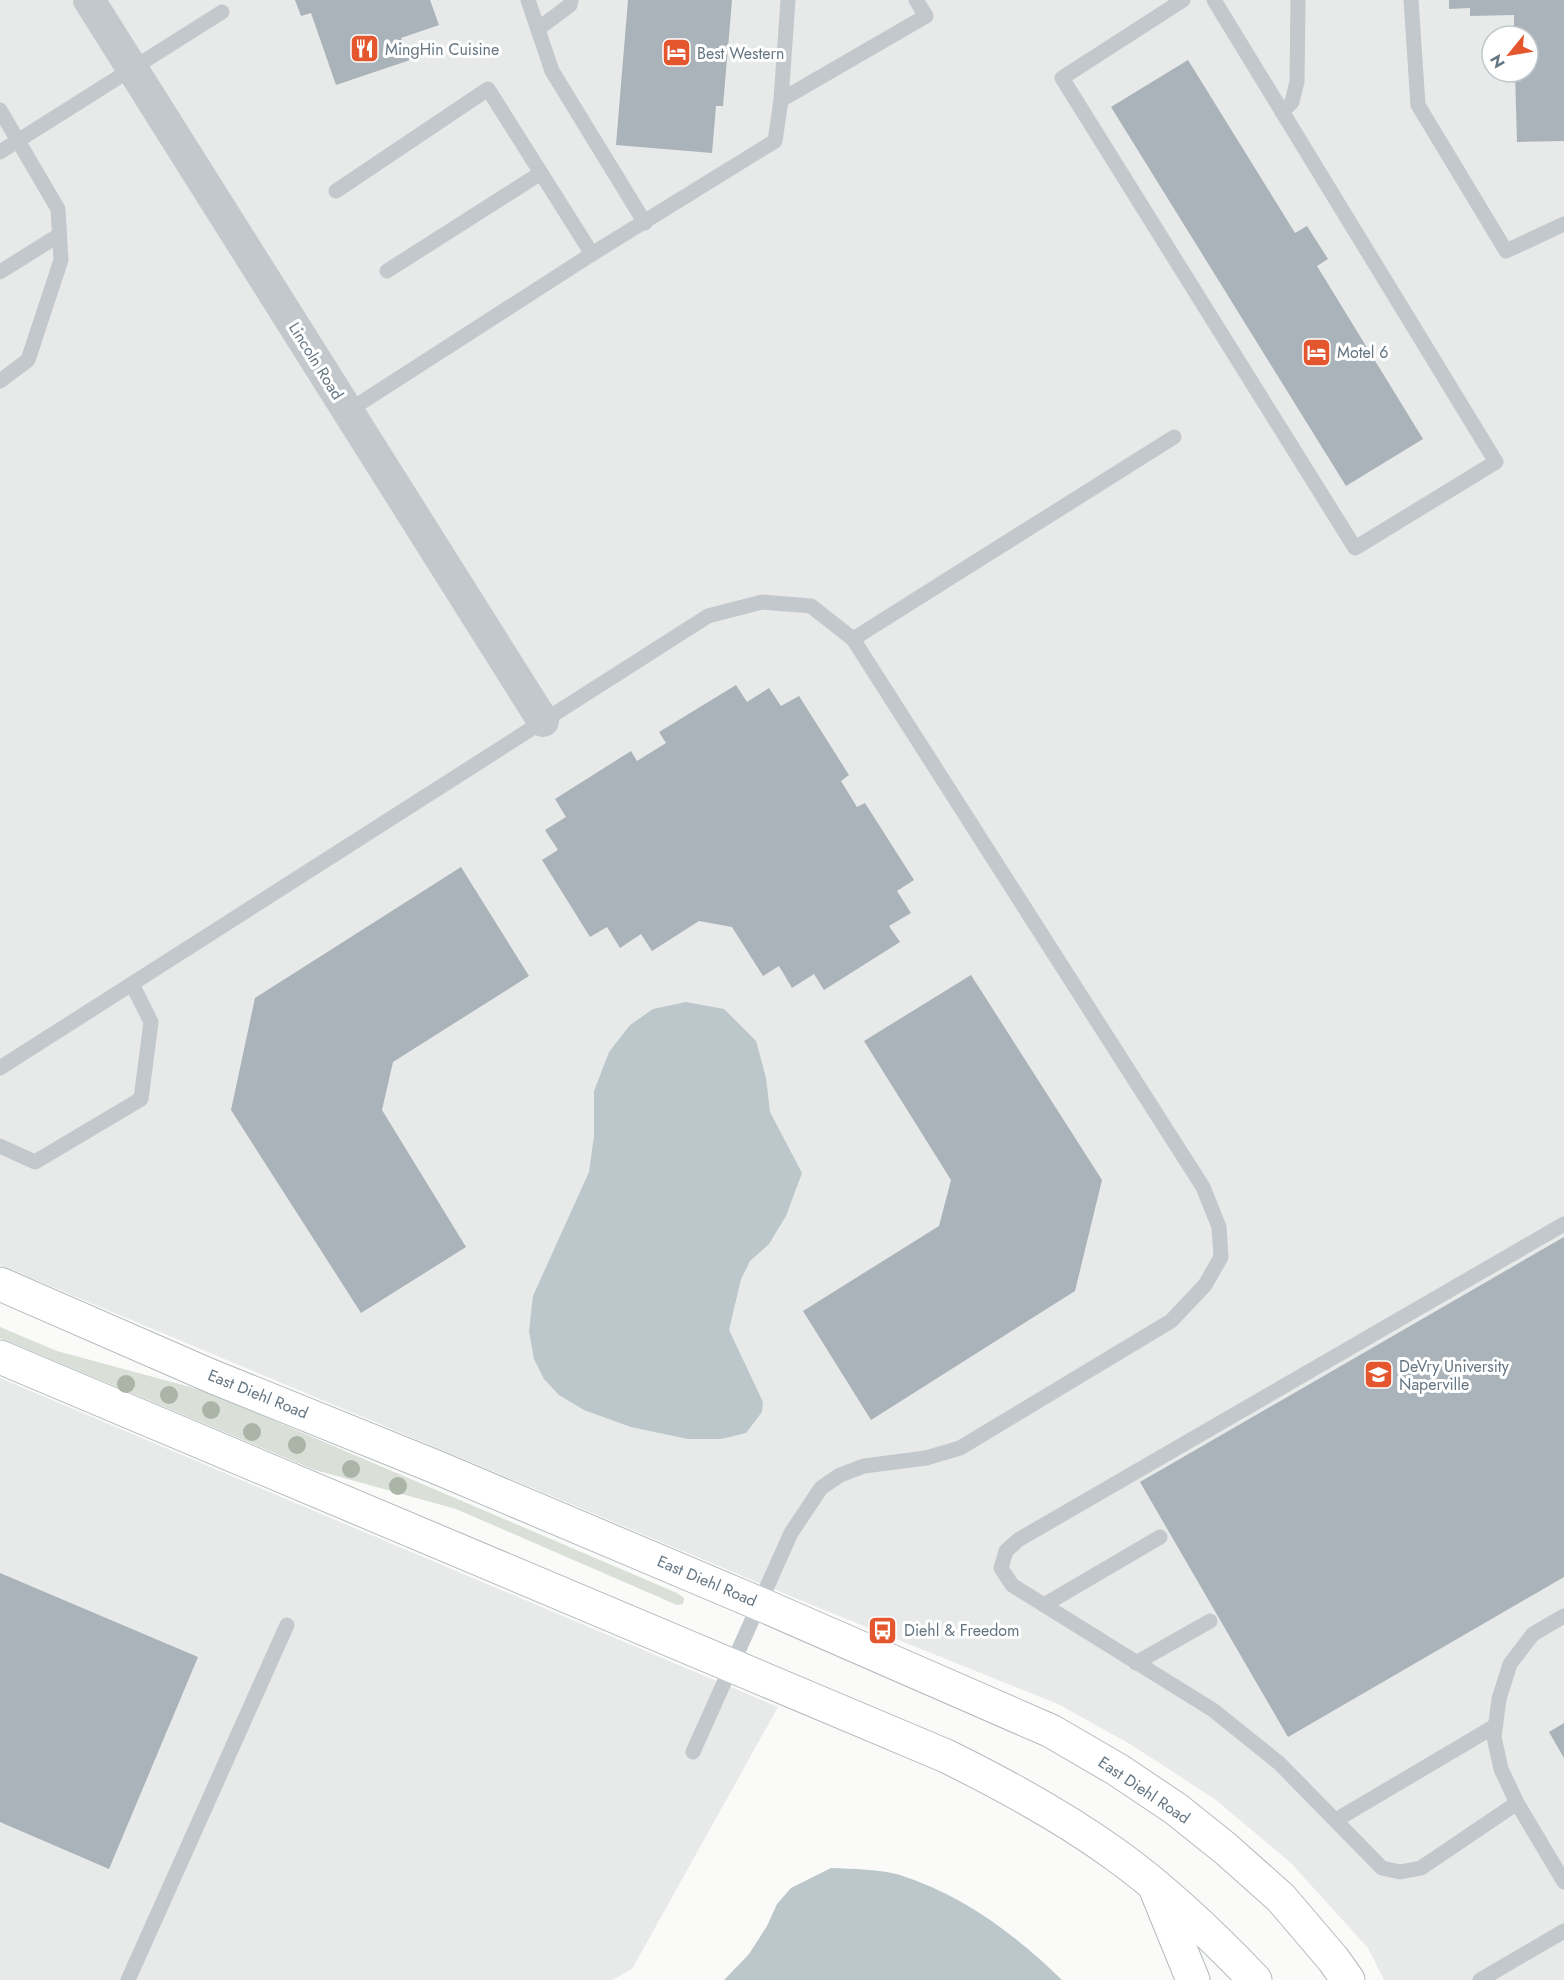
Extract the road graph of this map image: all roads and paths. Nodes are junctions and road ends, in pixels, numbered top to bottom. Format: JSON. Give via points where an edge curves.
{"nodes":[{"id":1,"x":89,"y":0,"type":"edge"},
{"id":2,"x":528,"y":0,"type":"edge"},
{"id":3,"x":571,"y":0,"type":"edge"},
{"id":4,"x":788,"y":0,"type":"edge"},
{"id":5,"x":916,"y":0,"type":"edge"},
{"id":6,"x":1183,"y":0,"type":"edge"},
{"id":7,"x":1214,"y":0,"type":"edge"},
{"id":8,"x":1298,"y":0,"type":"edge"},
{"id":9,"x":1411,"y":0,"type":"edge"},
{"id":10,"x":222,"y":12,"type":"dead end"},
{"id":11,"x":538,"y":29,"type":"junction"},
{"id":12,"x":132,"y":68,"type":"junction"},
{"id":13,"x":781,"y":100,"type":"junction"},
{"id":14,"x":0,"y":110,"type":"edge"},
{"id":15,"x":1282,"y":112,"type":"junction"},
{"id":16,"x":19,"y":140,"type":"junction"},
{"id":17,"x":0,"y":152,"type":"edge"},
{"id":18,"x":541,"y":173,"type":"junction"},
{"id":19,"x":336,"y":191,"type":"dead end"},
{"id":20,"x":645,"y":223,"type":"junction"},
{"id":21,"x":1564,"y":224,"type":"edge"},
{"id":22,"x":59,"y":235,"type":"junction"},
{"id":23,"x":592,"y":254,"type":"junction"},
{"id":24,"x":387,"y":271,"type":"dead end"},
{"id":25,"x":0,"y":272,"type":"edge"},
{"id":26,"x":0,"y":381,"type":"edge"},
{"id":27,"x":348,"y":411,"type":"junction"},
{"id":28,"x":1174,"y":437,"type":"dead end"},
{"id":29,"x":853,"y":639,"type":"junction"},
{"id":30,"x":543,"y":721,"type":"junction"},
{"id":31,"x":132,"y":984,"type":"junction"},
{"id":32,"x":0,"y":1068,"type":"edge"},
{"id":33,"x":0,"y":1146,"type":"edge"},
{"id":34,"x":1564,"y":1224,"type":"edge"},
{"id":35,"x":0,"y":1284,"type":"edge"},
{"id":36,"x":0,"y":1357,"type":"edge"},
{"id":37,"x":1160,"y":1537,"type":"dead end"},
{"id":38,"x":760,"y":1604,"type":"junction"},
{"id":39,"x":1044,"y":1605,"type":"junction"},
{"id":40,"x":1564,"y":1616,"type":"edge"},
{"id":41,"x":1210,"y":1621,"type":"dead end"},
{"id":42,"x":287,"y":1624,"type":"dead end"},
{"id":43,"x":1136,"y":1663,"type":"junction"},
{"id":44,"x":733,"y":1665,"type":"junction"},
{"id":45,"x":1495,"y":1726,"type":"junction"},
{"id":46,"x":693,"y":1752,"type":"dead end"},
{"id":47,"x":1517,"y":1803,"type":"junction"},
{"id":48,"x":1336,"y":1820,"type":"junction"},
{"id":49,"x":1564,"y":1882,"type":"edge"},
{"id":50,"x":1155,"y":1888,"type":"junction"},
{"id":51,"x":1564,"y":1931,"type":"edge"},
{"id":52,"x":128,"y":1980,"type":"edge"},
{"id":53,"x":1193,"y":1980,"type":"edge"},
{"id":54,"x":1254,"y":1980,"type":"edge"},
{"id":55,"x":1348,"y":1980,"type":"edge"},
{"id":56,"x":1480,"y":1980,"type":"edge"}],
"edges":[{"from":1,"to":12,"type":"street","name":"Lincoln Road"},
{"from":2,"to":11,"type":"lane"},
{"from":3,"to":11,"type":"lane","via":[[570,5]]},
{"from":4,"to":13,"type":"lane"},
{"from":5,"to":13,"type":"lane","via":[[926,16]]},
{"from":6,"to":15,"type":"lane","via":[[1062,78],[1355,548],[1496,462]]},
{"from":7,"to":15,"type":"lane"},
{"from":8,"to":15,"type":"lane","via":[[1297,82],[1292,102]]},
{"from":9,"to":21,"type":"lane","via":[[1418,105],[1506,251]]},
{"from":10,"to":12,"type":"lane"},
{"from":11,"to":20,"type":"lane","via":[[552,71]]},
{"from":12,"to":16,"type":"lane"},
{"from":12,"to":27,"type":"street","name":"Lincoln Road"},
{"from":13,"to":20,"type":"lane","via":[[775,141]]},
{"from":14,"to":16,"type":"lane"},
{"from":16,"to":17,"type":"lane"},
{"from":16,"to":22,"type":"lane","via":[[58,209]]},
{"from":18,"to":19,"type":"lane","via":[[488,89]]},
{"from":18,"to":23,"type":"lane"},
{"from":18,"to":24,"type":"lane"},
{"from":20,"to":23,"type":"lane"},
{"from":22,"to":25,"type":"lane"},
{"from":22,"to":26,"type":"lane","via":[[60,260],[28,360]]},
{"from":23,"to":27,"type":"lane"},
{"from":27,"to":30,"type":"street","name":"Lincoln Road"},
{"from":28,"to":29,"type":"lane"},
{"from":29,"to":30,"type":"lane","via":[[811,606],[762,602],[708,616]]},
{"from":29,"to":38,"type":"lane","via":[[1203,1187],[1219,1227],[1221,1257],[1205,1286],[1171,1321],[960,1448],[926,1458],[864,1466],[840,1474],[821,1488],[792,1533]]},
{"from":30,"to":31,"type":"lane"},
{"from":31,"to":32,"type":"lane"},
{"from":31,"to":33,"type":"lane","via":[[151,1022],[141,1099],[35,1162]]},
{"from":34,"to":39,"type":"lane","via":[[1018,1540],[1006,1551],[1001,1568],[1012,1586]]},
{"from":35,"to":38,"type":"street","name":"East Diehl Road"},
{"from":36,"to":44,"type":"street"},
{"from":37,"to":39,"type":"lane"},
{"from":38,"to":44,"type":"lane"},
{"from":38,"to":55,"type":"street","name":"East Diehl Road","via":[[1006,1710],[1118,1770],[1176,1809],[1281,1898]]},
{"from":39,"to":43,"type":"lane"},
{"from":40,"to":45,"type":"lane","via":[[1533,1634],[1510,1664],[1498,1699]]},
{"from":41,"to":43,"type":"lane"},
{"from":42,"to":52,"type":"lane"},
{"from":43,"to":48,"type":"lane","via":[[1213,1710],[1279,1762]]},
{"from":44,"to":46,"type":"lane"},
{"from":44,"to":50,"type":"street","via":[[946,1756],[1010,1788],[1116,1855]]},
{"from":45,"to":47,"type":"lane","via":[[1501,1769]]},
{"from":45,"to":48,"type":"lane"},
{"from":47,"to":48,"type":"lane","via":[[1421,1868],[1400,1872],[1382,1868]]},
{"from":47,"to":49,"type":"lane"},
{"from":50,"to":53,"type":"street"},
{"from":50,"to":54,"type":"street","via":[[1213,1935]]},
{"from":51,"to":56,"type":"lane"}]}
